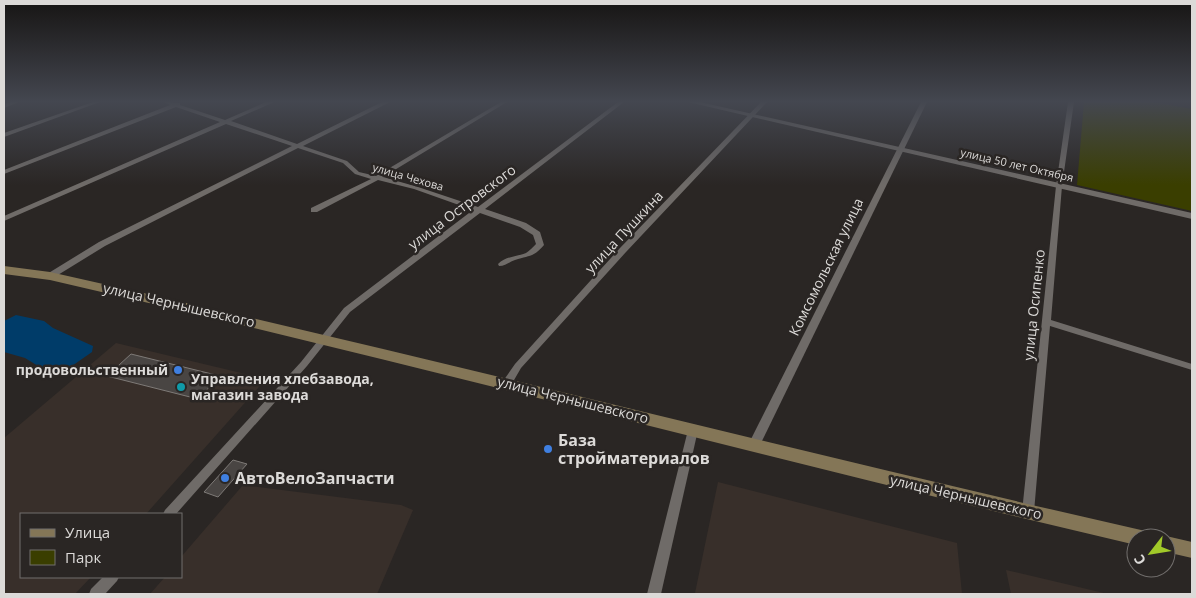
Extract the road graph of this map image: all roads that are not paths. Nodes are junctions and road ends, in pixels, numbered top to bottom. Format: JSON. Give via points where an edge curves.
{"nodes":[{"id":1,"x":21,"y":130,"type":"edge"},
{"id":2,"x":113,"y":130,"type":"edge"},
{"id":3,"x":206,"y":130,"type":"edge"},
{"id":4,"x":252,"y":130,"type":"edge"},
{"id":5,"x":330,"y":130,"type":"edge"},
{"id":6,"x":457,"y":130,"type":"edge"},
{"id":7,"x":584,"y":130,"type":"edge"},
{"id":8,"x":738,"y":130,"type":"edge"},
{"id":9,"x":812,"y":130,"type":"edge"},
{"id":10,"x":909,"y":130,"type":"edge"},
{"id":11,"x":1067,"y":130,"type":"edge"},
{"id":12,"x":4,"y":136,"type":"edge"},
{"id":13,"x":298,"y":146,"type":"junction"},
{"id":14,"x":899,"y":150,"type":"junction"},
{"id":15,"x":4,"y":172,"type":"edge"},
{"id":16,"x":377,"y":178,"type":"junction"},
{"id":17,"x":1060,"y":186,"type":"junction"},
{"id":18,"x":314,"y":210,"type":"dead end"},
{"id":19,"x":478,"y":210,"type":"junction"},
{"id":20,"x":1192,"y":216,"type":"edge"},
{"id":21,"x":4,"y":219,"type":"edge"},
{"id":22,"x":502,"y":264,"type":"dead end"},
{"id":23,"x":4,"y":270,"type":"edge"},
{"id":24,"x":50,"y":276,"type":"junction"},
{"id":25,"x":1046,"y":322,"type":"junction"},
{"id":26,"x":325,"y":339,"type":"junction"},
{"id":27,"x":1192,"y":367,"type":"edge"},
{"id":28,"x":506,"y":384,"type":"junction"},
{"id":29,"x":693,"y":430,"type":"junction"},
{"id":30,"x":754,"y":445,"type":"junction"},
{"id":31,"x":1028,"y":512,"type":"junction"},
{"id":32,"x":170,"y":513,"type":"edge"},
{"id":33,"x":1126,"y":535,"type":"edge"},
{"id":34,"x":1176,"y":546,"type":"edge"},
{"id":35,"x":1192,"y":550,"type":"edge"},
{"id":36,"x":111,"y":578,"type":"edge"},
{"id":37,"x":96,"y":594,"type":"edge"},
{"id":38,"x":654,"y":594,"type":"edge"}],
"edges":[{"from":1,"to":12,"type":"street"},
{"from":2,"to":15,"type":"street"},
{"from":3,"to":21,"type":"street"},
{"from":4,"to":13,"type":"street","name":"улица Чехова"},
{"from":5,"to":13,"type":"street"},
{"from":6,"to":16,"type":"street"},
{"from":7,"to":19,"type":"street","name":"улица Островского"},
{"from":8,"to":28,"type":"street","name":"улица Пушкина","via":[[623,250],[518,366]]},
{"from":9,"to":14,"type":"street","name":"улица 50 лет Октября"},
{"from":10,"to":14,"type":"street","name":"Комсомольская улица"},
{"from":11,"to":17,"type":"street","name":"улица Осипенко"},
{"from":13,"to":16,"type":"street","name":"улица Чехова","via":[[345,162],[357,173]]},
{"from":13,"to":24,"type":"street","via":[[102,244]]},
{"from":14,"to":17,"type":"street","name":"улица 50 лет Октября"},
{"from":14,"to":30,"type":"street","name":"Комсомольская улица"},
{"from":16,"to":18,"type":"street"},
{"from":16,"to":19,"type":"street","name":"улица Чехова"},
{"from":17,"to":20,"type":"street","name":"улица 50 лет Октября"},
{"from":17,"to":25,"type":"street","name":"улица Осипенко"},
{"from":19,"to":22,"type":"street","name":"улица Чехова","via":[[523,225],[537,234],[540,245],[530,254]]},
{"from":19,"to":26,"type":"street","name":"улица Островского","via":[[347,310]]},
{"from":23,"to":24,"type":"main road","name":"улица Чернышевского"},
{"from":24,"to":26,"type":"main road","name":"улица Чернышевского"},
{"from":25,"to":27,"type":"street"},
{"from":25,"to":31,"type":"street","name":"улица Осипенко"},
{"from":26,"to":28,"type":"main road","name":"улица Чернышевского"},
{"from":26,"to":32,"type":"street","name":"улица Островского"},
{"from":28,"to":29,"type":"main road","name":"улица Чернышевского"},
{"from":29,"to":30,"type":"main road","name":"улица Чернышевского"},
{"from":29,"to":38,"type":"street"},
{"from":30,"to":31,"type":"main road","name":"улица Чернышевского"},
{"from":31,"to":33,"type":"main road","name":"улица Чернышевского"},
{"from":34,"to":35,"type":"main road"},
{"from":36,"to":37,"type":"street"}]}
